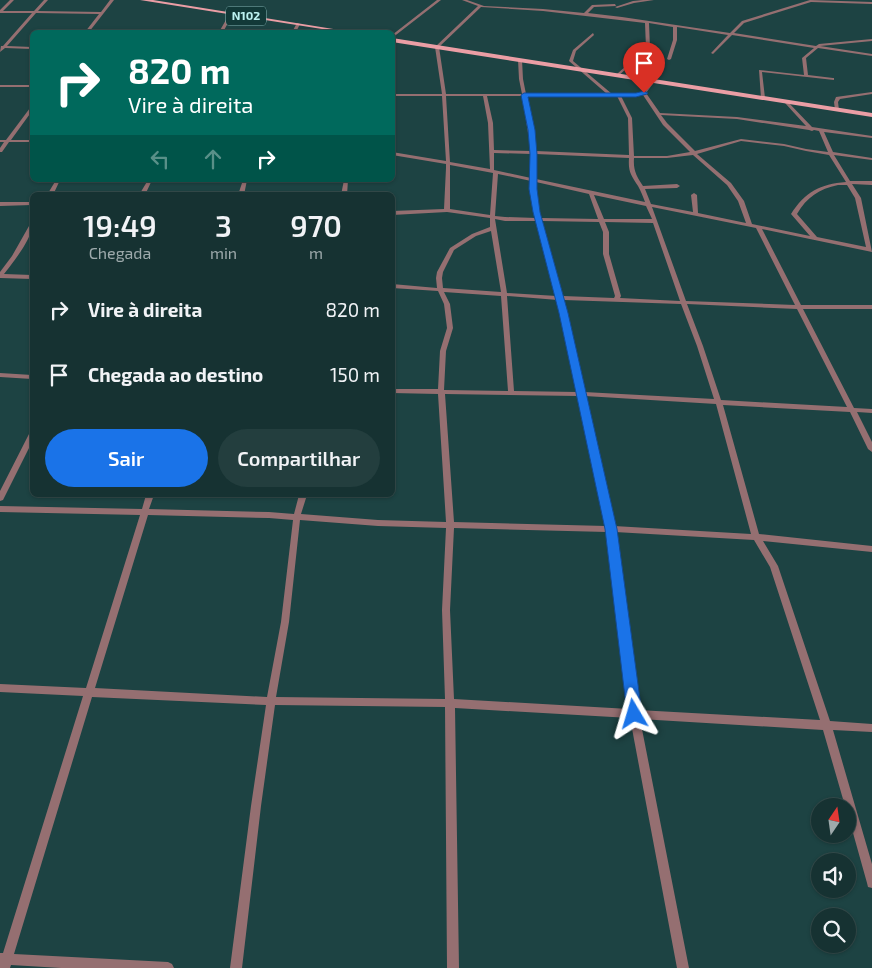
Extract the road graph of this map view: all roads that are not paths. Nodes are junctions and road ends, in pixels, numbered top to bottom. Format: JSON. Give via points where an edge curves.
{"nodes":[{"id":1,"x":12,"y":0,"type":"edge"},
{"id":2,"x":46,"y":0,"type":"edge"},
{"id":3,"x":112,"y":0,"type":"edge"},
{"id":4,"x":143,"y":0,"type":"edge"},
{"id":5,"x":438,"y":0,"type":"edge"},
{"id":6,"x":464,"y":0,"type":"edge"},
{"id":7,"x":652,"y":0,"type":"edge"},
{"id":8,"x":812,"y":0,"type":"edge"},
{"id":9,"x":872,"y":3,"type":"edge"},
{"id":10,"x":616,"y":4,"type":"edge"},
{"id":11,"x":480,"y":6,"type":"junction"},
{"id":12,"x":0,"y":12,"type":"edge"},
{"id":13,"x":34,"y":12,"type":"junction"},
{"id":14,"x":101,"y":13,"type":"junction"},
{"id":15,"x":231,"y":14,"type":"junction"},
{"id":16,"x":586,"y":14,"type":"junction"},
{"id":17,"x":622,"y":18,"type":"junction"},
{"id":18,"x":647,"y":22,"type":"junction"},
{"id":19,"x":298,"y":24,"type":"junction"},
{"id":20,"x":675,"y":27,"type":"junction"},
{"id":21,"x":88,"y":30,"type":"edge"},
{"id":22,"x":222,"y":30,"type":"edge"},
{"id":23,"x":295,"y":30,"type":"edge"},
{"id":24,"x":336,"y":30,"type":"edge"},
{"id":25,"x":593,"y":34,"type":"dead end"},
{"id":26,"x":730,"y":35,"type":"junction"},
{"id":27,"x":395,"y":36,"type":"edge"},
{"id":28,"x":395,"y":39,"type":"edge"},
{"id":29,"x":872,"y":40,"type":"edge"},
{"id":30,"x":817,"y":46,"type":"junction"},
{"id":31,"x":438,"y":47,"type":"junction"},
{"id":32,"x":30,"y":48,"type":"edge"},
{"id":33,"x":1,"y":49,"type":"edge"},
{"id":34,"x":713,"y":53,"type":"dead end"},
{"id":35,"x":871,"y":55,"type":"edge"},
{"id":36,"x":669,"y":59,"type":"dead end"},
{"id":37,"x":520,"y":60,"type":"junction"},
{"id":38,"x":583,"y":70,"type":"junction"},
{"id":39,"x":618,"y":75,"type":"junction"},
{"id":40,"x":806,"y":75,"type":"junction"},
{"id":41,"x":833,"y":79,"type":"dead end"},
{"id":42,"x":653,"y":81,"type":"junction"},
{"id":43,"x":0,"y":86,"type":"edge"},
{"id":44,"x":30,"y":86,"type":"edge"},
{"id":45,"x":644,"y":93,"type":"junction"},
{"id":46,"x":872,"y":93,"type":"edge"},
{"id":47,"x":611,"y":94,"type":"junction"},
{"id":48,"x":618,"y":94,"type":"junction"},
{"id":49,"x":395,"y":95,"type":"edge"},
{"id":50,"x":524,"y":95,"type":"junction"},
{"id":51,"x":446,"y":96,"type":"junction"},
{"id":52,"x":485,"y":96,"type":"junction"},
{"id":53,"x":762,"y":98,"type":"junction"},
{"id":54,"x":787,"y":102,"type":"junction"},
{"id":55,"x":837,"y":110,"type":"junction"},
{"id":56,"x":30,"y":112,"type":"edge"},
{"id":57,"x":659,"y":114,"type":"junction"},
{"id":58,"x":872,"y":115,"type":"edge"},
{"id":59,"x":812,"y":130,"type":"junction"},
{"id":60,"x":821,"y":131,"type":"junction"},
{"id":61,"x":872,"y":137,"type":"edge"},
{"id":62,"x":0,"y":141,"type":"edge"},
{"id":63,"x":7,"y":141,"type":"junction"},
{"id":64,"x":30,"y":141,"type":"edge"},
{"id":65,"x":0,"y":151,"type":"edge"},
{"id":66,"x":492,"y":151,"type":"junction"},
{"id":67,"x":694,"y":153,"type":"junction"},
{"id":68,"x":395,"y":154,"type":"edge"},
{"id":69,"x":534,"y":154,"type":"junction"},
{"id":70,"x":831,"y":154,"type":"junction"},
{"id":71,"x":632,"y":158,"type":"junction"},
{"id":72,"x":872,"y":159,"type":"edge"},
{"id":73,"x":450,"y":164,"type":"junction"},
{"id":74,"x":494,"y":171,"type":"junction"},
{"id":75,"x":534,"y":181,"type":"junction"},
{"id":76,"x":847,"y":182,"type":"junction"},
{"id":77,"x":872,"y":183,"type":"edge"},
{"id":78,"x":677,"y":186,"type":"dead end"},
{"id":79,"x":642,"y":188,"type":"junction"},
{"id":80,"x":591,"y":193,"type":"junction"},
{"id":81,"x":694,"y":195,"type":"dead end"},
{"id":82,"x":0,"y":204,"type":"edge"},
{"id":83,"x":30,"y":204,"type":"edge"},
{"id":84,"x":648,"y":205,"type":"junction"},
{"id":85,"x":447,"y":210,"type":"junction"},
{"id":86,"x":395,"y":213,"type":"edge"},
{"id":87,"x":696,"y":215,"type":"junction"},
{"id":88,"x":492,"y":218,"type":"junction"},
{"id":89,"x":539,"y":218,"type":"junction"},
{"id":90,"x":602,"y":220,"type":"junction"},
{"id":91,"x":656,"y":221,"type":"junction"},
{"id":92,"x":750,"y":226,"type":"junction"},
{"id":93,"x":493,"y":228,"type":"junction"},
{"id":94,"x":759,"y":228,"type":"junction"},
{"id":95,"x":30,"y":230,"type":"edge"},
{"id":96,"x":816,"y":239,"type":"junction"},
{"id":97,"x":871,"y":250,"type":"edge"},
{"id":98,"x":30,"y":277,"type":"edge"},
{"id":99,"x":395,"y":286,"type":"edge"},
{"id":100,"x":440,"y":289,"type":"junction"},
{"id":101,"x":504,"y":295,"type":"junction"},
{"id":102,"x":560,"y":297,"type":"junction"},
{"id":103,"x":618,"y":300,"type":"junction"},
{"id":104,"x":683,"y":302,"type":"junction"},
{"id":105,"x":799,"y":307,"type":"junction"},
{"id":106,"x":872,"y":307,"type":"edge"},
{"id":107,"x":0,"y":375,"type":"edge"},
{"id":108,"x":30,"y":377,"type":"edge"},
{"id":109,"x":395,"y":391,"type":"edge"},
{"id":110,"x":441,"y":392,"type":"junction"},
{"id":111,"x":511,"y":392,"type":"junction"},
{"id":112,"x":583,"y":394,"type":"junction"},
{"id":113,"x":719,"y":404,"type":"junction"},
{"id":114,"x":854,"y":410,"type":"junction"},
{"id":115,"x":872,"y":411,"type":"edge"},
{"id":116,"x":30,"y":440,"type":"edge"},
{"id":117,"x":872,"y":449,"type":"edge"},
{"id":118,"x":149,"y":497,"type":"edge"},
{"id":119,"x":302,"y":497,"type":"edge"},
{"id":120,"x":0,"y":498,"type":"edge"},
{"id":121,"x":0,"y":509,"type":"edge"},
{"id":122,"x":145,"y":512,"type":"junction"},
{"id":123,"x":297,"y":516,"type":"junction"},
{"id":124,"x":450,"y":526,"type":"junction"},
{"id":125,"x":611,"y":529,"type":"junction"},
{"id":126,"x":756,"y":537,"type":"junction"},
{"id":127,"x":872,"y":549,"type":"edge"},
{"id":128,"x":0,"y":688,"type":"edge"},
{"id":129,"x":88,"y":693,"type":"junction"},
{"id":130,"x":271,"y":702,"type":"junction"},
{"id":131,"x":450,"y":703,"type":"junction"},
{"id":132,"x":634,"y":714,"type":"junction"},
{"id":133,"x":827,"y":726,"type":"junction"},
{"id":134,"x":872,"y":728,"type":"edge"},
{"id":135,"x":872,"y":883,"type":"edge"},
{"id":136,"x":4,"y":962,"type":"edge"},
{"id":137,"x":168,"y":968,"type":"edge"},
{"id":138,"x":236,"y":968,"type":"edge"},
{"id":139,"x":453,"y":968,"type":"edge"},
{"id":140,"x":683,"y":968,"type":"edge"}],
"edges":[{"from":1,"to":12,"type":"street"},
{"from":2,"to":13,"type":"street"},
{"from":3,"to":14,"type":"street"},
{"from":4,"to":15,"type":"main road","number":"N102"},
{"from":5,"to":27,"type":"street"},
{"from":6,"to":11,"type":"street"},
{"from":7,"to":10,"type":"street"},
{"from":8,"to":9,"type":"street"},
{"from":8,"to":26,"type":"street","via":[[743,22]]},
{"from":10,"to":16,"type":"street","via":[[593,6]]},
{"from":10,"to":17,"type":"street","via":[[623,13]]},
{"from":11,"to":16,"type":"street"},
{"from":11,"to":31,"type":"street"},
{"from":12,"to":13,"type":"street"},
{"from":13,"to":14,"type":"street"},
{"from":13,"to":33,"type":"street"},
{"from":14,"to":21,"type":"street"},
{"from":15,"to":19,"type":"main road","number":"N102"},
{"from":15,"to":22,"type":"street"},
{"from":16,"to":17,"type":"street"},
{"from":17,"to":18,"type":"street"},
{"from":18,"to":20,"type":"street"},
{"from":18,"to":39,"type":"street","via":[[648,48]]},
{"from":19,"to":23,"type":"street"},
{"from":19,"to":24,"type":"main road","number":"N102"},
{"from":20,"to":26,"type":"street"},
{"from":20,"to":36,"type":"street"},
{"from":25,"to":38,"type":"street","via":[[571,56],[573,64]]},
{"from":26,"to":30,"type":"street"},
{"from":26,"to":34,"type":"street"},
{"from":28,"to":31,"type":"main road"},
{"from":29,"to":30,"type":"street"},
{"from":30,"to":35,"type":"street"},
{"from":30,"to":40,"type":"street","via":[[804,58]]},
{"from":31,"to":37,"type":"main road"},
{"from":31,"to":51,"type":"street"},
{"from":32,"to":33,"type":"street"},
{"from":37,"to":38,"type":"main road"},
{"from":37,"to":50,"type":"street"},
{"from":38,"to":39,"type":"main road"},
{"from":38,"to":47,"type":"street"},
{"from":39,"to":42,"type":"main road"},
{"from":40,"to":41,"type":"street"},
{"from":40,"to":53,"type":"street","via":[[760,71]]},
{"from":42,"to":45,"type":"street"},
{"from":42,"to":53,"type":"main road"},
{"from":43,"to":44,"type":"street"},
{"from":45,"to":48,"type":"street"},
{"from":45,"to":57,"type":"street"},
{"from":46,"to":55,"type":"street","via":[[838,98]]},
{"from":47,"to":48,"type":"street"},
{"from":47,"to":50,"type":"street"},
{"from":48,"to":71,"type":"street","via":[[630,118]]},
{"from":49,"to":51,"type":"street"},
{"from":50,"to":52,"type":"street"},
{"from":50,"to":69,"type":"street"},
{"from":51,"to":52,"type":"street"},
{"from":51,"to":73,"type":"street"},
{"from":52,"to":66,"type":"street"},
{"from":53,"to":54,"type":"main road"},
{"from":54,"to":55,"type":"main road"},
{"from":54,"to":59,"type":"street"},
{"from":55,"to":58,"type":"main road"},
{"from":56,"to":63,"type":"street"},
{"from":57,"to":59,"type":"street","via":[[737,118]]},
{"from":57,"to":67,"type":"street"},
{"from":59,"to":60,"type":"street"},
{"from":60,"to":61,"type":"street"},
{"from":60,"to":70,"type":"street"},
{"from":62,"to":63,"type":"street"},
{"from":63,"to":64,"type":"street"},
{"from":63,"to":65,"type":"street"},
{"from":66,"to":69,"type":"street"},
{"from":66,"to":74,"type":"street"},
{"from":67,"to":70,"type":"street","via":[[741,140],[784,144]]},
{"from":67,"to":71,"type":"street"},
{"from":67,"to":92,"type":"street","via":[[733,189]]},
{"from":68,"to":73,"type":"street"},
{"from":69,"to":71,"type":"street"},
{"from":69,"to":75,"type":"street"},
{"from":70,"to":72,"type":"street"},
{"from":70,"to":76,"type":"street"},
{"from":71,"to":79,"type":"street","via":[[633,175]]},
{"from":73,"to":74,"type":"street"},
{"from":73,"to":85,"type":"street"},
{"from":74,"to":75,"type":"street"},
{"from":74,"to":88,"type":"street"},
{"from":75,"to":80,"type":"street"},
{"from":75,"to":89,"type":"street"},
{"from":76,"to":77,"type":"street"},
{"from":76,"to":96,"type":"street","via":[[812,192],[798,207],[795,215]]},
{"from":76,"to":97,"type":"street","via":[[858,198]]},
{"from":78,"to":79,"type":"street"},
{"from":79,"to":84,"type":"street"},
{"from":80,"to":84,"type":"street"},
{"from":80,"to":90,"type":"street"},
{"from":81,"to":87,"type":"street"},
{"from":82,"to":83,"type":"street"},
{"from":84,"to":87,"type":"street"},
{"from":84,"to":91,"type":"street"},
{"from":85,"to":86,"type":"street"},
{"from":85,"to":88,"type":"street"},
{"from":87,"to":92,"type":"street"},
{"from":88,"to":89,"type":"street"},
{"from":88,"to":93,"type":"street"},
{"from":89,"to":90,"type":"street"},
{"from":89,"to":102,"type":"street"},
{"from":90,"to":91,"type":"street"},
{"from":90,"to":103,"type":"street","via":[[606,232],[606,254]]},
{"from":91,"to":104,"type":"street"},
{"from":92,"to":94,"type":"street"},
{"from":93,"to":100,"type":"street","via":[[452,249],[440,272]]},
{"from":93,"to":101,"type":"street"},
{"from":94,"to":96,"type":"street"},
{"from":94,"to":105,"type":"street"},
{"from":95,"to":98,"type":"street","via":[[0,276]]},
{"from":96,"to":97,"type":"street"},
{"from":99,"to":100,"type":"street"},
{"from":100,"to":101,"type":"street"},
{"from":100,"to":110,"type":"street","via":[[450,328],[443,351]]},
{"from":101,"to":102,"type":"street"},
{"from":101,"to":111,"type":"street"},
{"from":102,"to":103,"type":"street"},
{"from":102,"to":112,"type":"street"},
{"from":103,"to":104,"type":"street"},
{"from":104,"to":105,"type":"street"},
{"from":104,"to":113,"type":"street"},
{"from":105,"to":106,"type":"street"},
{"from":105,"to":114,"type":"street"},
{"from":107,"to":108,"type":"street"},
{"from":109,"to":110,"type":"street"},
{"from":110,"to":111,"type":"street"},
{"from":110,"to":124,"type":"street"},
{"from":111,"to":112,"type":"street"},
{"from":112,"to":113,"type":"street"},
{"from":112,"to":125,"type":"street"},
{"from":113,"to":114,"type":"street"},
{"from":113,"to":126,"type":"street"},
{"from":114,"to":115,"type":"street"},
{"from":114,"to":117,"type":"street"},
{"from":116,"to":120,"type":"street"},
{"from":118,"to":122,"type":"street"},
{"from":119,"to":123,"type":"street"},
{"from":121,"to":122,"type":"street"},
{"from":122,"to":123,"type":"street"},
{"from":122,"to":129,"type":"street"},
{"from":123,"to":124,"type":"street"},
{"from":123,"to":130,"type":"street","via":[[285,622]]},
{"from":124,"to":125,"type":"street"},
{"from":124,"to":131,"type":"street","via":[[446,610]]},
{"from":125,"to":126,"type":"street"},
{"from":125,"to":132,"type":"street"},
{"from":126,"to":127,"type":"street"},
{"from":126,"to":133,"type":"street","via":[[774,566]]},
{"from":128,"to":129,"type":"street"},
{"from":129,"to":130,"type":"street"},
{"from":129,"to":136,"type":"street"},
{"from":130,"to":131,"type":"street"},
{"from":130,"to":138,"type":"street"},
{"from":131,"to":132,"type":"street"},
{"from":131,"to":139,"type":"street"},
{"from":132,"to":133,"type":"street"},
{"from":132,"to":140,"type":"street"},
{"from":133,"to":134,"type":"street"},
{"from":133,"to":135,"type":"street"},
{"from":136,"to":137,"type":"street"}]}
